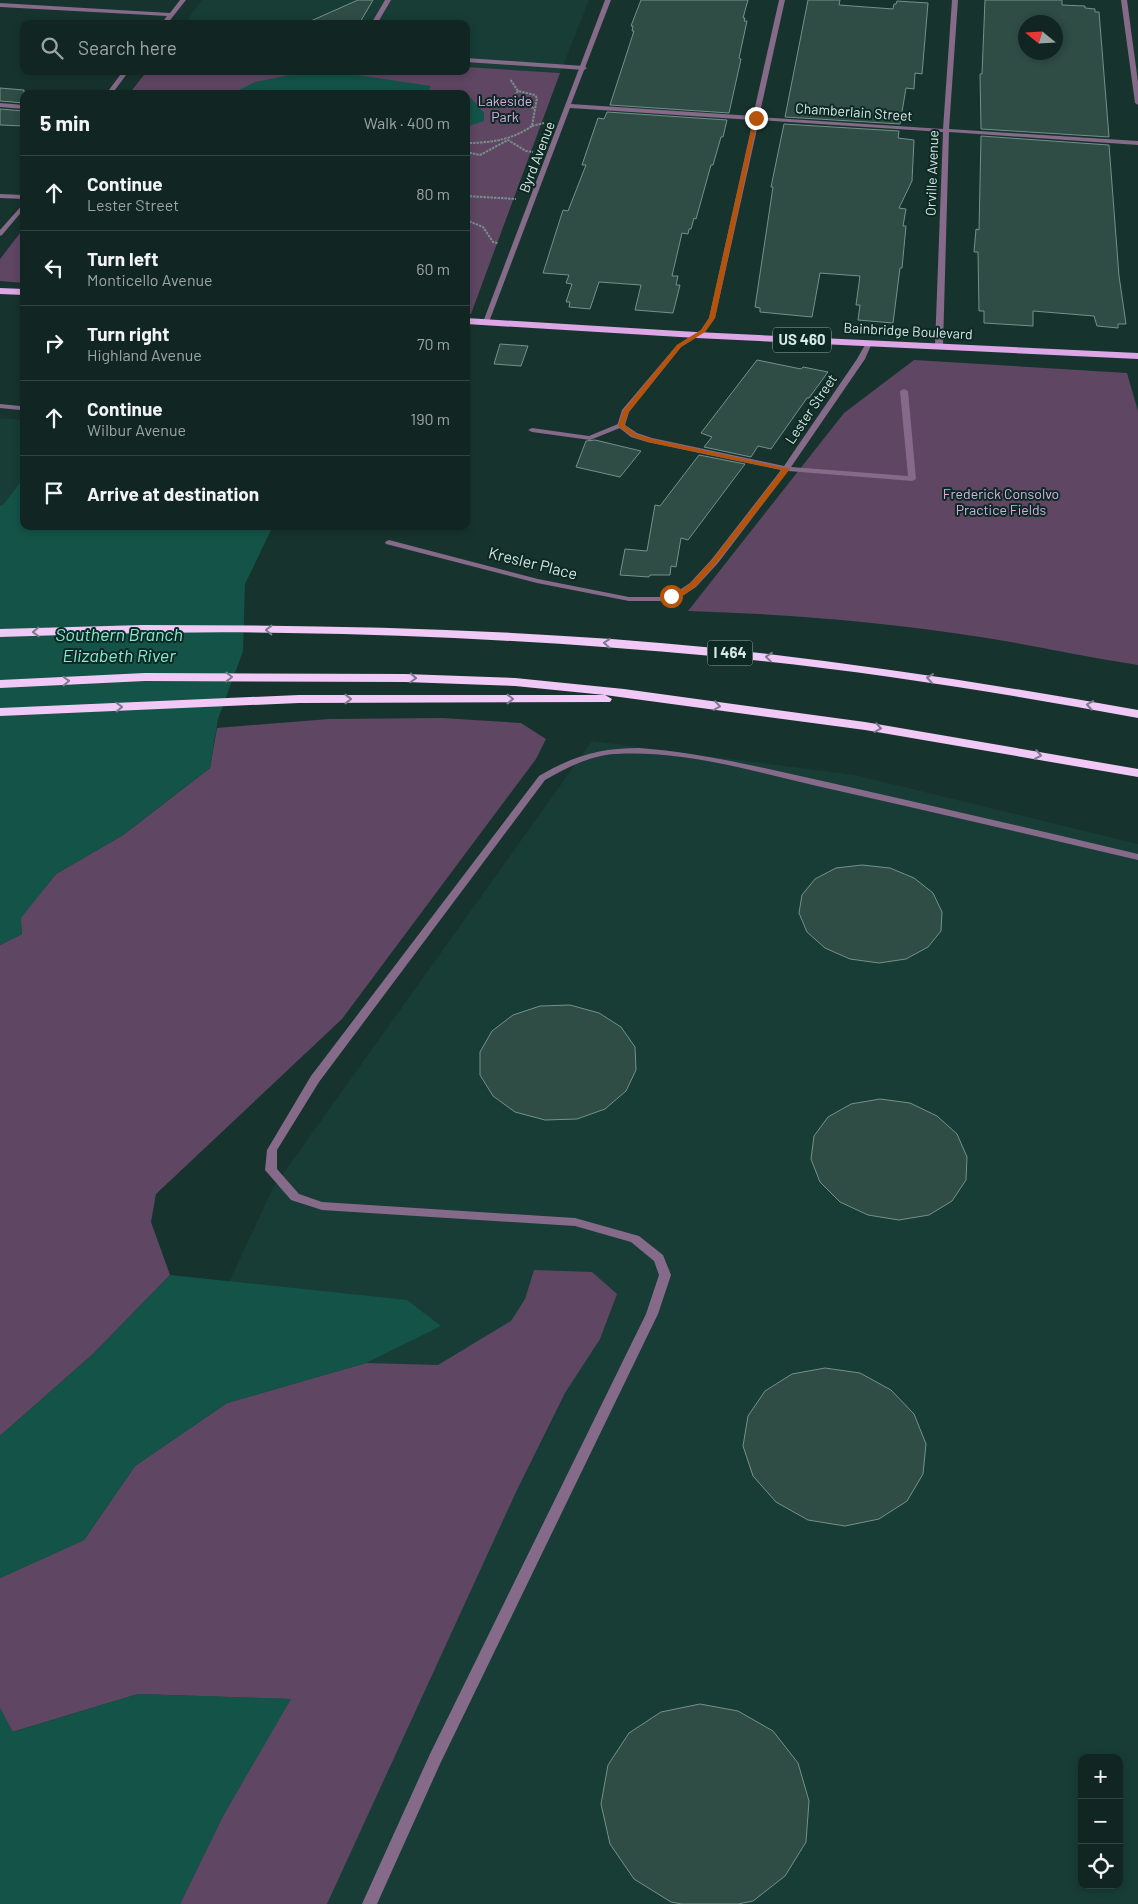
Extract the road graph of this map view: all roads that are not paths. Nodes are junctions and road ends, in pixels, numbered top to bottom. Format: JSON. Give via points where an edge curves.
{"nodes":[{"id":1,"x":183,"y":0,"type":"edge"},
{"id":2,"x":388,"y":0,"type":"edge"},
{"id":3,"x":608,"y":0,"type":"edge"},
{"id":4,"x":782,"y":0,"type":"edge"},
{"id":5,"x":955,"y":0,"type":"edge"},
{"id":6,"x":1124,"y":0,"type":"edge"},
{"id":7,"x":0,"y":5,"type":"edge"},
{"id":8,"x":171,"y":15,"type":"junction"},
{"id":9,"x":167,"y":20,"type":"edge"},
{"id":10,"x":376,"y":20,"type":"edge"},
{"id":11,"x":470,"y":60,"type":"edge"},
{"id":12,"x":584,"y":68,"type":"junction"},
{"id":13,"x":123,"y":75,"type":"edge"},
{"id":14,"x":112,"y":90,"type":"edge"},
{"id":15,"x":1138,"y":103,"type":"edge"},
{"id":16,"x":0,"y":105,"type":"edge"},
{"id":17,"x":569,"y":106,"type":"junction"},
{"id":18,"x":20,"y":107,"type":"edge"},
{"id":19,"x":756,"y":118,"type":"junction"},
{"id":20,"x":946,"y":130,"type":"junction"},
{"id":21,"x":1138,"y":142,"type":"edge"},
{"id":22,"x":0,"y":196,"type":"edge"},
{"id":23,"x":20,"y":198,"type":"edge"},
{"id":24,"x":20,"y":210,"type":"edge"},
{"id":25,"x":0,"y":234,"type":"edge"},
{"id":26,"x":0,"y":291,"type":"edge"},
{"id":27,"x":20,"y":292,"type":"edge"},
{"id":28,"x":470,"y":321,"type":"edge"},
{"id":29,"x":486,"y":322,"type":"junction"},
{"id":30,"x":696,"y":335,"type":"junction"},
{"id":31,"x":869,"y":343,"type":"junction"},
{"id":32,"x":940,"y":346,"type":"junction"},
{"id":33,"x":1138,"y":356,"type":"edge"},
{"id":34,"x":904,"y":391,"type":"dead end"},
{"id":35,"x":0,"y":406,"type":"edge"},
{"id":36,"x":20,"y":408,"type":"dead end"},
{"id":37,"x":624,"y":428,"type":"junction"},
{"id":38,"x":532,"y":430,"type":"dead end"},
{"id":39,"x":786,"y":469,"type":"junction"},
{"id":40,"x":389,"y":542,"type":"dead end"},
{"id":41,"x":671,"y":596,"type":"joint"},
{"id":42,"x":0,"y":633,"type":"edge"},
{"id":43,"x":0,"y":684,"type":"edge"},
{"id":44,"x":668,"y":699,"type":"junction"},
{"id":45,"x":0,"y":712,"type":"edge"},
{"id":46,"x":1138,"y":714,"type":"edge"},
{"id":47,"x":1138,"y":773,"type":"edge"},
{"id":48,"x":1138,"y":857,"type":"edge"},
{"id":49,"x":369,"y":1904,"type":"edge"}],
"edges":[{"from":1,"to":8,"type":"street"},
{"from":2,"to":10,"type":"street"},
{"from":3,"to":12,"type":"street","name":"Byrd Avenue"},
{"from":4,"to":19,"type":"street"},
{"from":5,"to":20,"type":"street","name":"Orville Avenue"},
{"from":6,"to":15,"type":"street"},
{"from":7,"to":8,"type":"street"},
{"from":8,"to":9,"type":"street"},
{"from":11,"to":12,"type":"street"},
{"from":12,"to":17,"type":"street","name":"Byrd Avenue"},
{"from":13,"to":14,"type":"street"},
{"from":16,"to":18,"type":"street"},
{"from":17,"to":19,"type":"street","name":"Chamberlain Street"},
{"from":17,"to":29,"type":"street","name":"Byrd Avenue"},
{"from":19,"to":20,"type":"street","name":"Chamberlain Street"},
{"from":19,"to":30,"type":"street","via":[[712,318],[708,326]]},
{"from":20,"to":21,"type":"street","name":"Chamberlain Street"},
{"from":20,"to":32,"type":"street","name":"Orville Avenue"},
{"from":22,"to":23,"type":"street"},
{"from":24,"to":25,"type":"street"},
{"from":26,"to":27,"type":"main road"},
{"from":28,"to":29,"type":"main road","name":"Bainbridge Boulevard","number":"US 460"},
{"from":29,"to":30,"type":"main road","name":"Bainbridge Boulevard","number":"US 460"},
{"from":30,"to":31,"type":"main road","name":"Bainbridge Boulevard","number":"US 460"},
{"from":30,"to":37,"type":"street","via":[[679,346],[625,412]]},
{"from":31,"to":32,"type":"main road","name":"Bainbridge Boulevard","number":"US 460"},
{"from":31,"to":39,"type":"street","name":"Lester Street"},
{"from":32,"to":33,"type":"main road","name":"Bainbridge Boulevard","number":"US 460"},
{"from":34,"to":39,"type":"street","via":[[912,479]]},
{"from":35,"to":36,"type":"street"},
{"from":37,"to":38,"type":"street","via":[[590,438]]},
{"from":37,"to":39,"type":"street","via":[[650,440]]},
{"from":39,"to":41,"type":"street","name":"Lester Street","via":[[715,561],[693,584]]},
{"from":40,"to":41,"type":"street","name":"Kresler Place","via":[[576,590],[645,601]]},
{"from":46,"to":42,"type":"highway","number":"I 464","one_way":true,"via":[[946,680],[828,664],[733,653],[457,633],[182,629]]},
{"from":43,"to":44,"type":"highway","one_way":true,"via":[[145,677],[312,676],[516,682]]},
{"from":45,"to":44,"type":"highway","one_way":true,"via":[[299,699]]},
{"from":44,"to":47,"type":"highway","one_way":true,"via":[[865,726]]},
{"from":48,"to":49,"type":"street","via":[[748,768],[639,750],[613,751],[555,770],[542,778],[315,1080],[272,1150],[271,1170],[295,1197],[322,1206],[575,1222],[635,1239],[659,1258],[665,1275],[652,1314],[435,1759]]}]}
